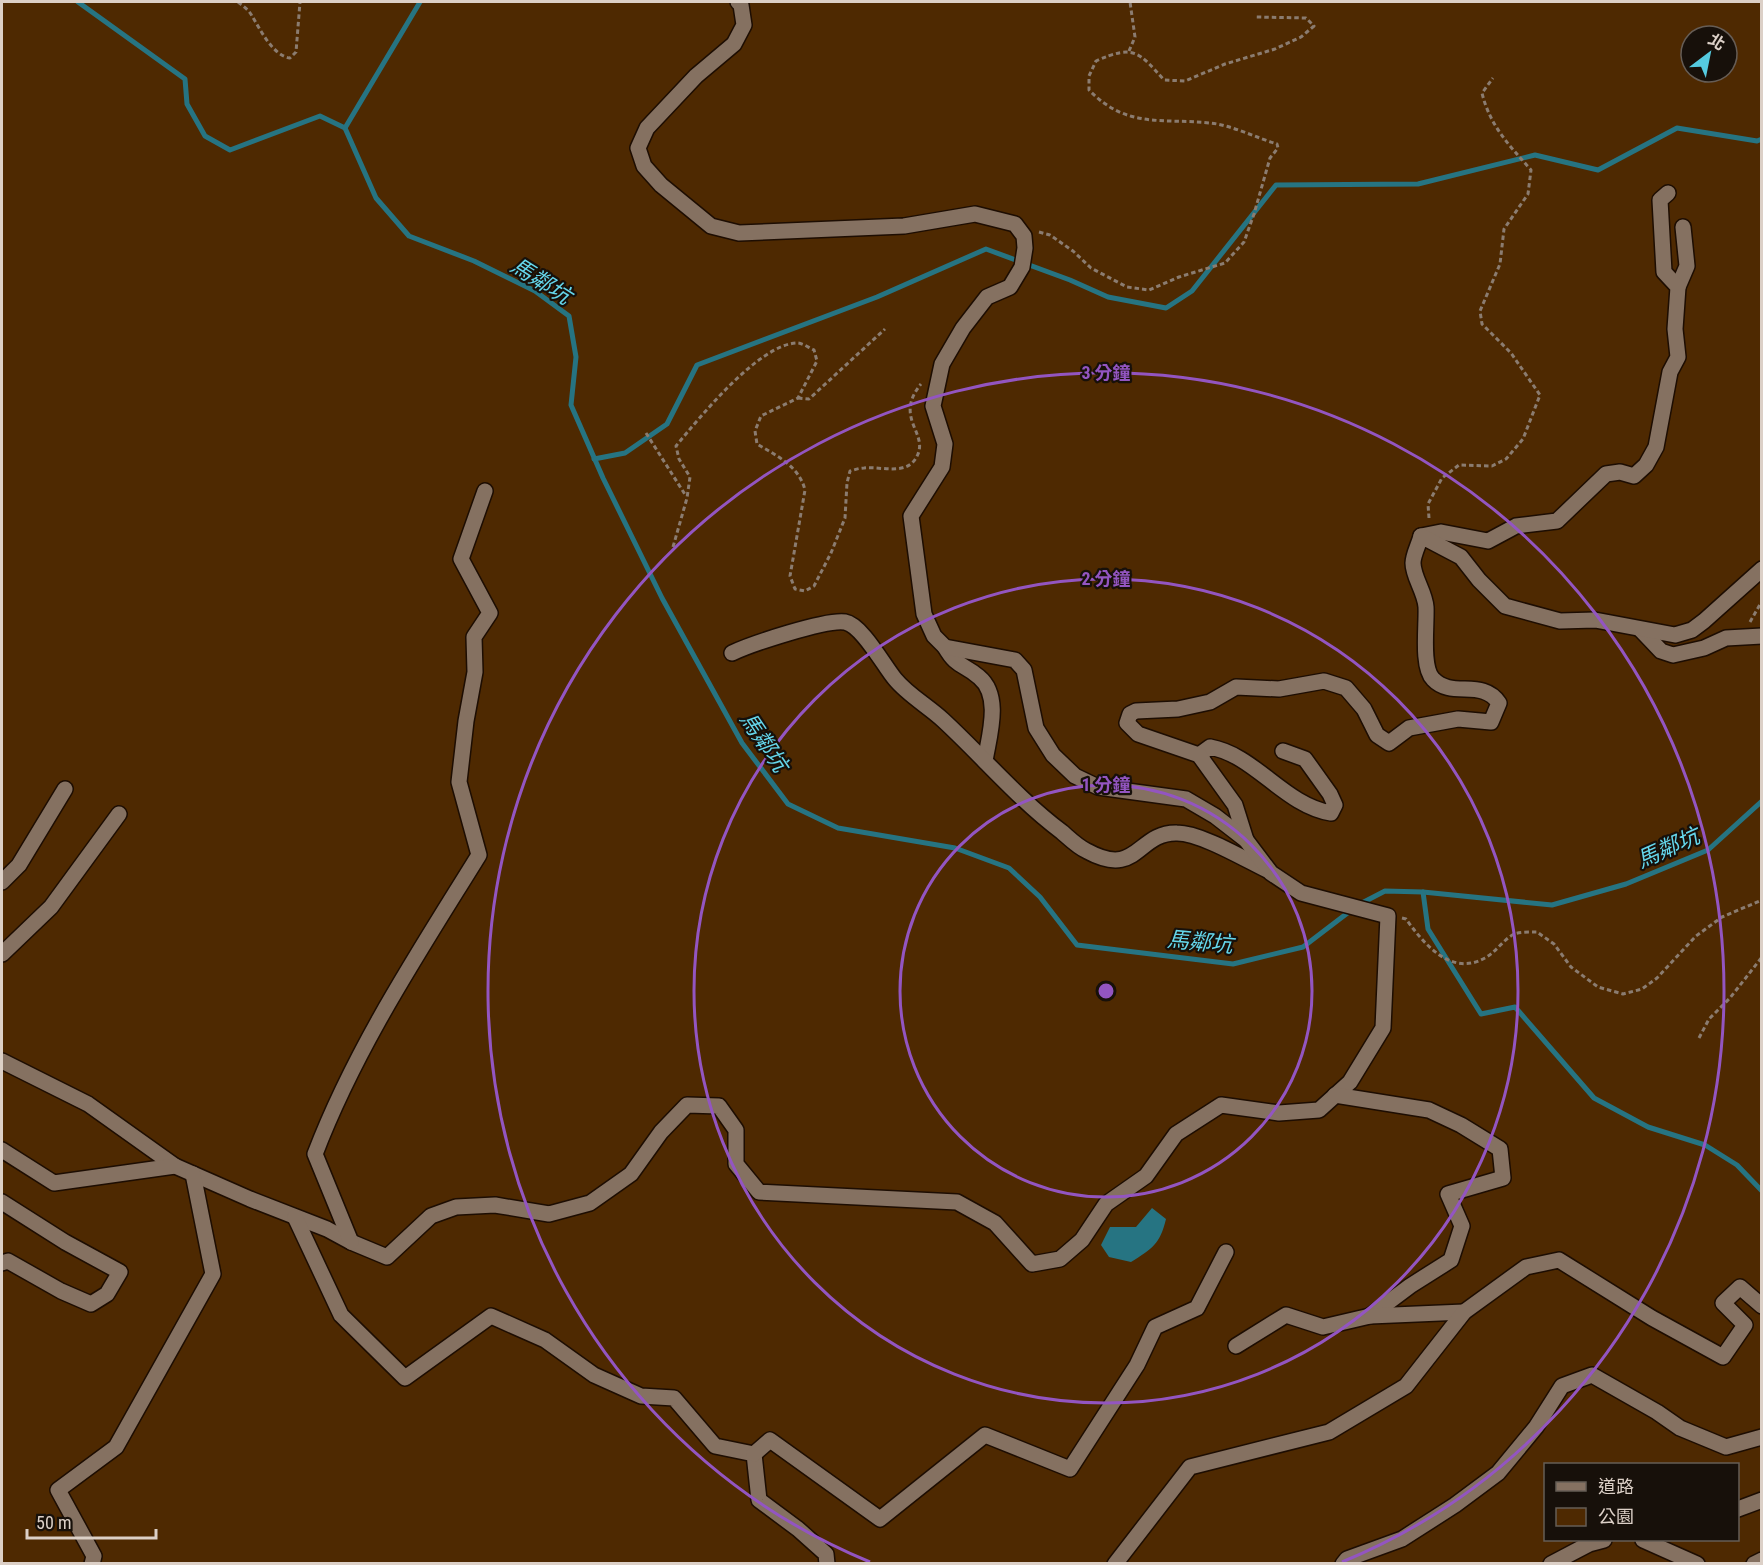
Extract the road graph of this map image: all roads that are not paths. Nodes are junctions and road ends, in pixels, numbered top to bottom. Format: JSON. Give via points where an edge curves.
{"nodes":[{"id":1,"x":738,"y":2,"type":"edge"},
{"id":2,"x":1668,"y":193,"type":"dead end"},
{"id":3,"x":1683,"y":227,"type":"dead end"},
{"id":4,"x":1678,"y":287,"type":"junction"},
{"id":5,"x":485,"y":491,"type":"dead end"},
{"id":6,"x":1421,"y":536,"type":"junction"},
{"id":7,"x":1761,"y":569,"type":"edge"},
{"id":8,"x":1641,"y":630,"type":"junction"},
{"id":9,"x":1761,"y":636,"type":"edge"},
{"id":10,"x":945,"y":647,"type":"junction"},
{"id":11,"x":732,"y":653,"type":"dead end"},
{"id":12,"x":1283,"y":751,"type":"dead end"},
{"id":13,"x":1199,"y":755,"type":"junction"},
{"id":14,"x":985,"y":761,"type":"junction"},
{"id":15,"x":65,"y":789,"type":"dead end"},
{"id":16,"x":119,"y":814,"type":"dead end"},
{"id":17,"x":1246,"y":840,"type":"junction"},
{"id":18,"x":1271,"y":873,"type":"junction"},
{"id":19,"x":2,"y":882,"type":"edge"},
{"id":20,"x":2,"y":954,"type":"edge"},
{"id":21,"x":2,"y":1061,"type":"edge"},
{"id":22,"x":1335,"y":1095,"type":"junction"},
{"id":23,"x":2,"y":1150,"type":"edge"},
{"id":24,"x":175,"y":1166,"type":"junction"},
{"id":25,"x":193,"y":1174,"type":"junction"},
{"id":26,"x":2,"y":1202,"type":"edge"},
{"id":27,"x":295,"y":1216,"type":"junction"},
{"id":28,"x":351,"y":1242,"type":"junction"},
{"id":29,"x":1226,"y":1252,"type":"dead end"},
{"id":30,"x":2,"y":1263,"type":"edge"},
{"id":31,"x":1761,"y":1306,"type":"edge"},
{"id":32,"x":1464,"y":1312,"type":"junction"},
{"id":33,"x":1370,"y":1316,"type":"junction"},
{"id":34,"x":1236,"y":1346,"type":"dead end"},
{"id":35,"x":1761,"y":1437,"type":"edge"},
{"id":36,"x":754,"y":1454,"type":"junction"},
{"id":37,"x":1761,"y":1500,"type":"edge"},
{"id":38,"x":1739,"y":1508,"type":"edge"},
{"id":39,"x":1599,"y":1541,"type":"edge"},
{"id":40,"x":1648,"y":1541,"type":"edge"},
{"id":41,"x":1761,"y":1560,"type":"edge"},
{"id":42,"x":92,"y":1563,"type":"edge"},
{"id":43,"x":827,"y":1563,"type":"edge"},
{"id":44,"x":1115,"y":1563,"type":"edge"},
{"id":45,"x":1343,"y":1563,"type":"edge"},
{"id":46,"x":1551,"y":1563,"type":"edge"},
{"id":47,"x":1697,"y":1563,"type":"edge"},
{"id":48,"x":1754,"y":1563,"type":"edge"}],
"edges":[{"from":1,"to":10,"type":"street","via":[[744,25],[734,44],[696,76],[647,128],[638,148],[644,166],[711,226],[739,232],[904,226],[975,214],[1015,224],[1024,236],[1022,267],[1010,287],[987,297],[942,364],[933,406],[945,444],[942,467],[910,516],[924,614],[933,636]]},
{"from":2,"to":4,"type":"street","via":[[1660,200],[1664,272]]},
{"from":3,"to":4,"type":"street","via":[[1687,266]]},
{"from":4,"to":6,"type":"street","via":[[1678,357],[1670,372],[1656,447],[1646,465],[1634,476],[1606,474],[1557,521],[1516,526],[1488,541],[1442,532]]},
{"from":5,"to":28,"type":"street","via":[[460,559],[490,614],[474,637],[475,672],[459,782],[479,855],[385,1008],[315,1154]]},
{"from":6,"to":8,"type":"street","via":[[1461,557],[1506,606],[1560,621],[1595,620]]},
{"from":6,"to":13,"type":"street","via":[[1413,564],[1426,603],[1427,667],[1432,679],[1448,688],[1493,694],[1499,703],[1491,722],[1458,718],[1409,728],[1389,743],[1377,735],[1364,709],[1346,688],[1324,681],[1279,689],[1236,687],[1210,702],[1178,710],[1130,714],[1127,723],[1138,734]]},
{"from":7,"to":8,"type":"street","via":[[1692,630],[1675,635]]},
{"from":8,"to":9,"type":"street","via":[[1661,651],[1673,655],[1726,638]]},
{"from":10,"to":14,"type":"street","via":[[952,660],[979,676],[990,689],[992,721]]},
{"from":10,"to":17,"type":"street","via":[[1015,660],[1024,670],[1036,728],[1053,755],[1075,776],[1098,787],[1186,799]]},
{"from":11,"to":14,"type":"street","via":[[830,622],[847,622],[857,628],[896,681]]},
{"from":12,"to":13,"type":"street","via":[[1305,759],[1335,805],[1331,813],[1292,797],[1227,750],[1210,747]]},
{"from":13,"to":17,"type":"street","via":[[1235,805]]},
{"from":14,"to":18,"type":"street","via":[[1035,812],[1085,851],[1107,860],[1125,860],[1158,836],[1177,833],[1200,838]]},
{"from":15,"to":19,"type":"street","via":[[20,865]]},
{"from":16,"to":20,"type":"street","via":[[51,907]]},
{"from":17,"to":18,"type":"street"},
{"from":18,"to":22,"type":"street","via":[[1301,893],[1388,915],[1383,1029],[1350,1082]]},
{"from":21,"to":24,"type":"street","via":[[88,1104]]},
{"from":22,"to":28,"type":"street","via":[[1319,1110],[1309,1111],[1279,1113],[1221,1105],[1176,1134],[1146,1176],[1106,1204],[1082,1240],[1060,1259],[1032,1264],[995,1223],[957,1202],[759,1192],[736,1164],[736,1130],[719,1106],[687,1106],[661,1132],[631,1174],[590,1203],[549,1214],[495,1205],[456,1207],[431,1216],[387,1257]]},
{"from":22,"to":33,"type":"street","via":[[1429,1110],[1500,1149],[1503,1178],[1448,1194],[1462,1226],[1451,1260]]},
{"from":23,"to":24,"type":"street","via":[[54,1183]]},
{"from":24,"to":25,"type":"street"},
{"from":25,"to":27,"type":"street"},
{"from":25,"to":42,"type":"street","via":[[213,1274],[116,1447],[58,1491],[94,1556]]},
{"from":26,"to":30,"type":"street","via":[[120,1272],[107,1294],[91,1304],[8,1261]]},
{"from":27,"to":28,"type":"street"},
{"from":27,"to":36,"type":"street","via":[[341,1315],[405,1378],[491,1316],[545,1340],[594,1375],[641,1396],[674,1398],[715,1446]]},
{"from":29,"to":36,"type":"street","via":[[1197,1308],[1155,1327],[1137,1365],[1070,1469],[985,1435],[880,1520],[770,1440]]},
{"from":31,"to":32,"type":"street","via":[[1740,1287],[1722,1303],[1745,1325],[1723,1357],[1559,1260],[1526,1267]]},
{"from":32,"to":33,"type":"street"},
{"from":32,"to":44,"type":"street","via":[[1406,1386],[1329,1432],[1190,1467]]},
{"from":33,"to":34,"type":"street","via":[[1323,1327],[1286,1315]]},
{"from":35,"to":45,"type":"street","via":[[1726,1447],[1680,1428],[1592,1375],[1562,1386],[1536,1427],[1498,1473],[1402,1539]]},
{"from":36,"to":43,"type":"street","via":[[759,1500],[826,1554]]},
{"from":37,"to":38,"type":"street"},
{"from":39,"to":46,"type":"street"},
{"from":40,"to":47,"type":"street"},
{"from":41,"to":48,"type":"street"}]}
